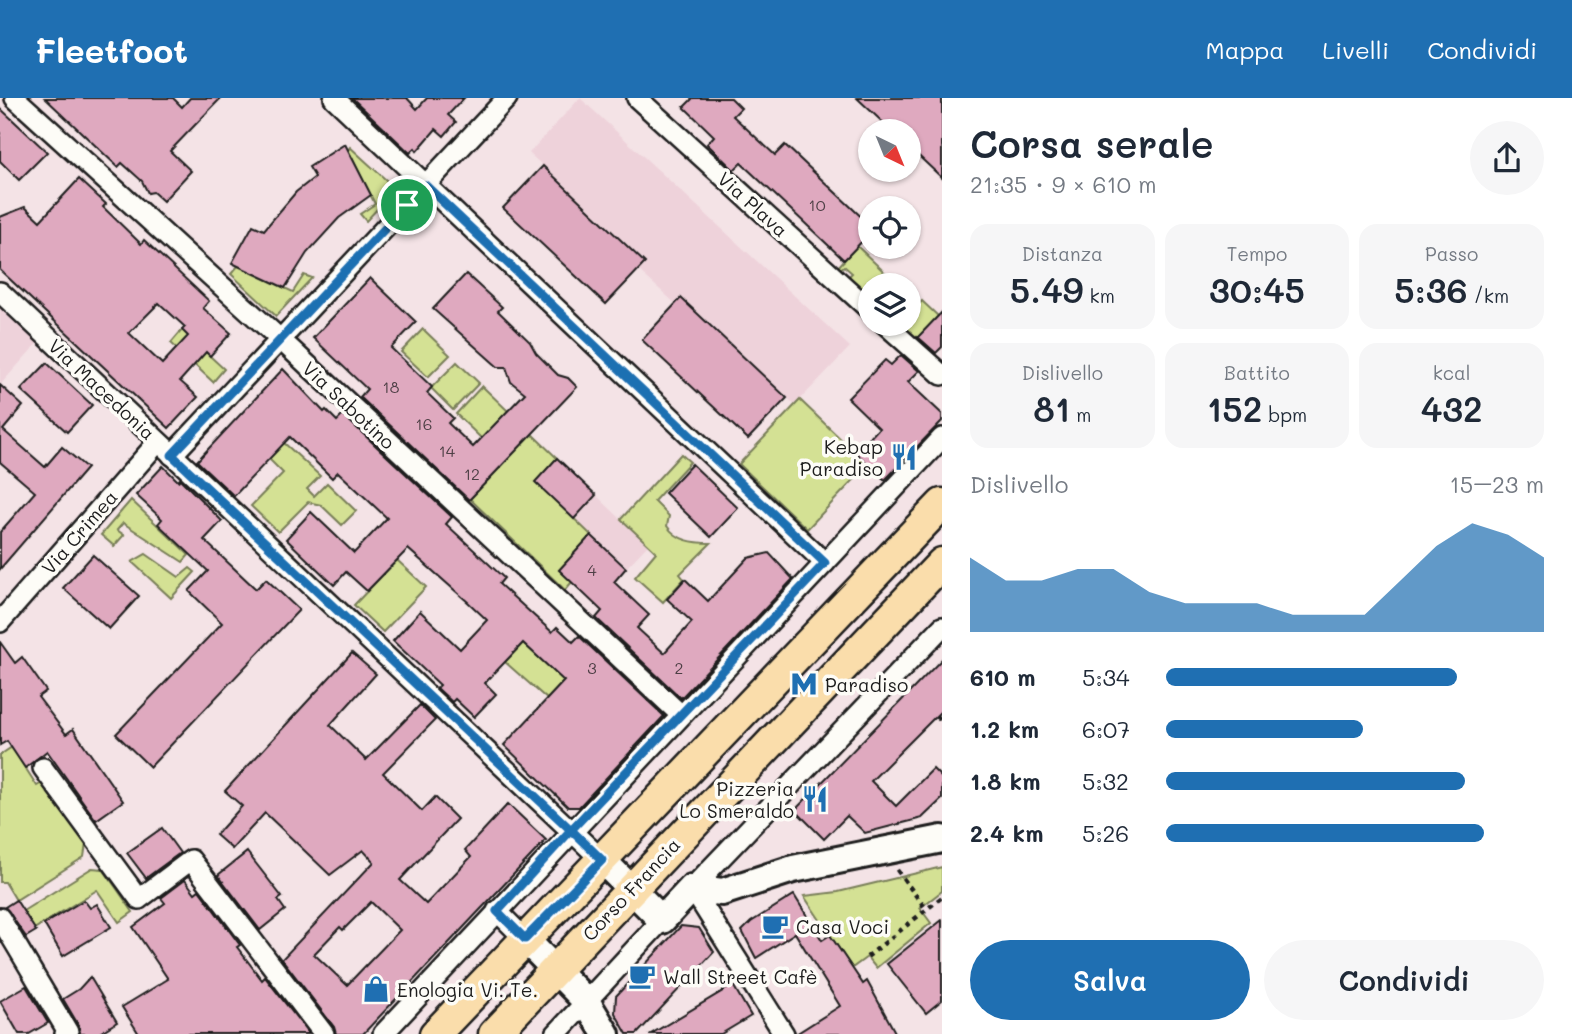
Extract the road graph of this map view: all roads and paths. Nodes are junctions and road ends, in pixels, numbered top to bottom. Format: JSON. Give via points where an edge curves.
{"nodes":[{"id":1,"x":15,"y":98,"type":"edge"},
{"id":2,"x":334,"y":98,"type":"edge"},
{"id":3,"x":507,"y":98,"type":"edge"},
{"id":4,"x":636,"y":98,"type":"edge"},
{"id":5,"x":425,"y":185,"type":"junction"},
{"id":6,"x":0,"y":292,"type":"edge"},
{"id":7,"x":858,"y":299,"type":"edge"},
{"id":8,"x":898,"y":336,"type":"edge"},
{"id":9,"x":281,"y":340,"type":"junction"},
{"id":10,"x":942,"y":375,"type":"edge"},
{"id":11,"x":942,"y":438,"type":"edge"},
{"id":12,"x":165,"y":449,"type":"junction"},
{"id":13,"x":942,"y":504,"type":"edge"},
{"id":14,"x":825,"y":563,"type":"junction"},
{"id":15,"x":942,"y":563,"type":"edge"},
{"id":16,"x":0,"y":622,"type":"edge"},
{"id":17,"x":942,"y":627,"type":"edge"},
{"id":18,"x":681,"y":715,"type":"junction"},
{"id":19,"x":936,"y":716,"type":"dead end"},
{"id":20,"x":942,"y":722,"type":"edge"},
{"id":21,"x":43,"y":768,"type":"dead end"},
{"id":22,"x":571,"y":830,"type":"junction"},
{"id":23,"x":942,"y":839,"type":"edge"},
{"id":24,"x":884,"y":851,"type":"junction"},
{"id":25,"x":602,"y":860,"type":"junction"},
{"id":26,"x":692,"y":888,"type":"junction"},
{"id":27,"x":631,"y":889,"type":"junction"},
{"id":28,"x":942,"y":897,"type":"edge"},
{"id":29,"x":926,"y":909,"type":"junction"},
{"id":30,"x":497,"y":911,"type":"junction"},
{"id":31,"x":0,"y":918,"type":"edge"},
{"id":32,"x":662,"y":920,"type":"junction"},
{"id":33,"x":525,"y":939,"type":"junction"},
{"id":34,"x":867,"y":957,"type":"dead end"},
{"id":35,"x":556,"y":969,"type":"junction"},
{"id":36,"x":586,"y":1001,"type":"junction"},
{"id":37,"x":65,"y":1034,"type":"edge"},
{"id":38,"x":324,"y":1034,"type":"edge"},
{"id":39,"x":383,"y":1034,"type":"edge"},
{"id":40,"x":435,"y":1034,"type":"edge"},
{"id":41,"x":494,"y":1034,"type":"edge"},
{"id":42,"x":556,"y":1034,"type":"edge"},
{"id":43,"x":606,"y":1034,"type":"edge"},
{"id":44,"x":784,"y":1034,"type":"edge"}],
"edges":[{"from":1,"to":9,"type":"street","name":"Via Sabotino"},
{"from":2,"to":5,"type":"street"},
{"from":3,"to":5,"type":"street","name":"Via Crimea"},
{"from":4,"to":7,"type":"street","name":"Via Plava"},
{"from":5,"to":9,"type":"street","name":"Via Crimea"},
{"from":5,"to":14,"type":"street"},
{"from":6,"to":12,"type":"street","name":"Via Macedonia"},
{"from":8,"to":10,"type":"street"},
{"from":9,"to":12,"type":"street","name":"Via Crimea"},
{"from":9,"to":18,"type":"street","name":"Via Sabotino"},
{"from":11,"to":14,"type":"street"},
{"from":12,"to":16,"type":"street","name":"Via Crimea"},
{"from":12,"to":22,"type":"street","name":"Via Macedonia"},
{"from":13,"to":25,"type":"main road"},
{"from":14,"to":18,"type":"street"},
{"from":15,"to":27,"type":"main road","name":"Corso Francia"},
{"from":17,"to":26,"type":"street"},
{"from":18,"to":22,"type":"street"},
{"from":19,"to":20,"type":"path"},
{"from":21,"to":38,"type":"street","via":[[139,899],[191,860]]},
{"from":22,"to":25,"type":"street","name":"Via Macedonia"},
{"from":22,"to":30,"type":"street"},
{"from":23,"to":24,"type":"street"},
{"from":24,"to":26,"type":"street","via":[[793,869],[722,892]]},
{"from":24,"to":29,"type":"path"},
{"from":25,"to":27,"type":"street","name":"Via Macedonia"},
{"from":25,"to":33,"type":"main road"},
{"from":26,"to":32,"type":"street"},
{"from":26,"to":44,"type":"street"},
{"from":27,"to":32,"type":"street","name":"Via Macedonia"},
{"from":27,"to":35,"type":"main road","name":"Corso Francia"},
{"from":28,"to":29,"type":"path"},
{"from":29,"to":34,"type":"path"},
{"from":30,"to":33,"type":"street"},
{"from":30,"to":39,"type":"street"},
{"from":31,"to":37,"type":"street","via":[[68,1032]]},
{"from":32,"to":36,"type":"street"},
{"from":33,"to":35,"type":"street"},
{"from":33,"to":40,"type":"main road"},
{"from":35,"to":36,"type":"street"},
{"from":35,"to":41,"type":"main road","name":"Corso Francia"},
{"from":36,"to":42,"type":"street"},
{"from":36,"to":43,"type":"street"}]}
